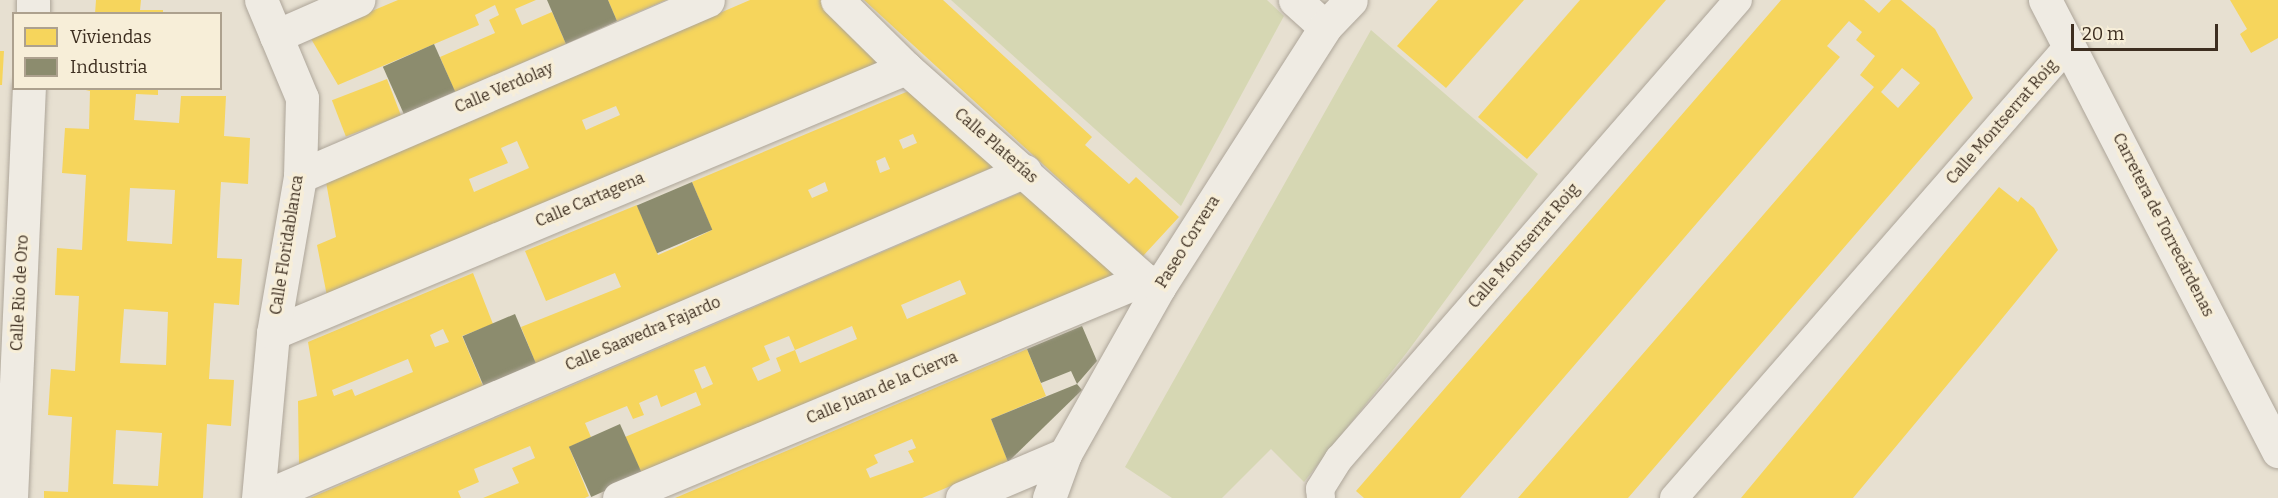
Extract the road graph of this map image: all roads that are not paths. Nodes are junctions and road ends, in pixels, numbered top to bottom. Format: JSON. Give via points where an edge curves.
{"nodes":[{"id":1,"x":261,"y":0,"type":"edge"},
{"id":2,"x":358,"y":0,"type":"edge"},
{"id":3,"x":708,"y":0,"type":"edge"},
{"id":4,"x":837,"y":0,"type":"edge"},
{"id":5,"x":1295,"y":0,"type":"edge"},
{"id":6,"x":1352,"y":0,"type":"edge"},
{"id":7,"x":1738,"y":0,"type":"edge"},
{"id":8,"x":2045,"y":0,"type":"edge"},
{"id":9,"x":1325,"y":27,"type":"junction"},
{"id":10,"x":276,"y":36,"type":"junction"},
{"id":11,"x":2070,"y":44,"type":"junction"},
{"id":12,"x":906,"y":68,"type":"junction"},
{"id":13,"x":30,"y":90,"type":"edge"},
{"id":14,"x":1024,"y":171,"type":"junction"},
{"id":15,"x":300,"y":176,"type":"junction"},
{"id":16,"x":1151,"y":283,"type":"junction"},
{"id":17,"x":273,"y":333,"type":"junction"},
{"id":18,"x":2278,"y":451,"type":"edge"},
{"id":19,"x":1065,"y":454,"type":"junction"},
{"id":20,"x":11,"y":498,"type":"edge"},
{"id":21,"x":259,"y":498,"type":"edge"},
{"id":22,"x":619,"y":498,"type":"edge"},
{"id":23,"x":962,"y":498,"type":"edge"},
{"id":24,"x":1048,"y":498,"type":"edge"},
{"id":25,"x":1321,"y":498,"type":"edge"},
{"id":26,"x":1674,"y":498,"type":"edge"}],
"edges":[{"from":1,"to":10,"type":"street","name":"Calle Floridablanca"},
{"from":2,"to":10,"type":"street"},
{"from":3,"to":15,"type":"street","name":"Calle Verdolay"},
{"from":4,"to":12,"type":"street","name":"Calle Platerías"},
{"from":5,"to":9,"type":"street"},
{"from":6,"to":9,"type":"street","name":"Paseo Corvera"},
{"from":7,"to":25,"type":"lane","name":"Calle Montserrat Roig","via":[[1339,459],[1320,489]]},
{"from":8,"to":11,"type":"street","name":"Carretera de Torrecárdenas"},
{"from":9,"to":16,"type":"street","name":"Paseo Corvera"},
{"from":10,"to":15,"type":"street","name":"Calle Floridablanca","via":[[302,98]]},
{"from":11,"to":18,"type":"street","name":"Carretera de Torrecárdenas"},
{"from":11,"to":26,"type":"lane","name":"Calle Montserrat Roig"},
{"from":12,"to":14,"type":"street","name":"Calle Platerías"},
{"from":12,"to":17,"type":"street","name":"Calle Cartagena"},
{"from":13,"to":20,"type":"street","name":"Calle Rio de Oro"},
{"from":14,"to":16,"type":"street","name":"Calle Platerías"},
{"from":14,"to":21,"type":"street","name":"Calle Saavedra Fajardo"},
{"from":15,"to":17,"type":"street","name":"Calle Floridablanca"},
{"from":16,"to":19,"type":"street","name":"Paseo Corvera"},
{"from":16,"to":22,"type":"street","name":"Calle Juan de la Cierva"},
{"from":17,"to":21,"type":"street","name":"Calle Floridablanca"},
{"from":19,"to":23,"type":"street"},
{"from":19,"to":24,"type":"street","name":"Paseo Corvera"}]}
